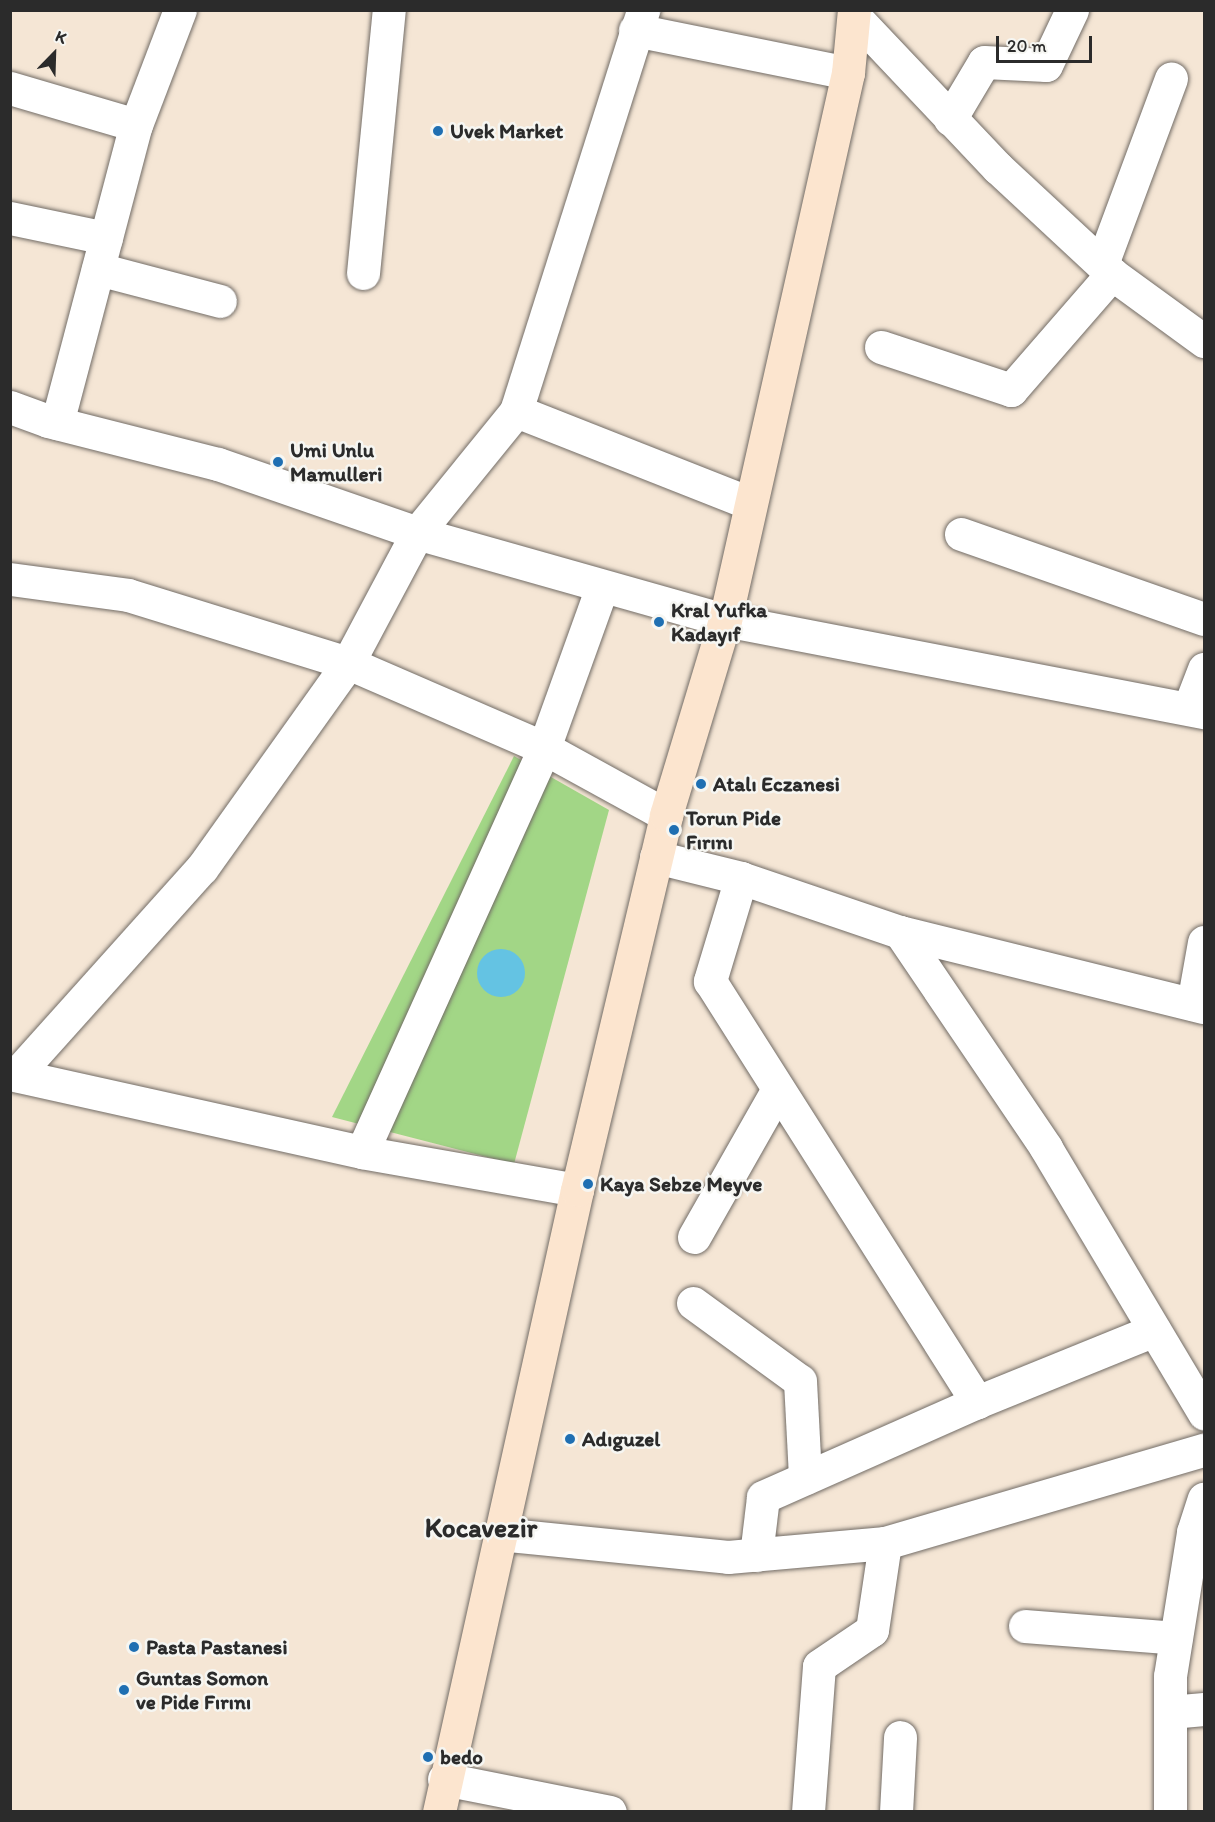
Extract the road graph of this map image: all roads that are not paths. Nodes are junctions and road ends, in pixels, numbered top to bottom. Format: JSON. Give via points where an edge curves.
{"nodes":[{"id":1,"x":180,"y":10,"type":"edge"},
{"id":2,"x":389,"y":10,"type":"edge"},
{"id":3,"x":1072,"y":10,"type":"edge"},
{"id":4,"x":855,"y":14,"type":"edge"},
{"id":5,"x":639,"y":20,"type":"edge"},
{"id":6,"x":848,"y":74,"type":"junction"},
{"id":7,"x":1171,"y":78,"type":"dead end"},
{"id":8,"x":10,"y":88,"type":"edge"},
{"id":9,"x":950,"y":119,"type":"junction"},
{"id":10,"x":136,"y":125,"type":"junction"},
{"id":11,"x":10,"y":218,"type":"edge"},
{"id":12,"x":106,"y":238,"type":"junction"},
{"id":13,"x":98,"y":268,"type":"junction"},
{"id":14,"x":1107,"y":269,"type":"junction"},
{"id":15,"x":363,"y":273,"type":"dead end"},
{"id":16,"x":220,"y":301,"type":"dead end"},
{"id":17,"x":1204,"y":341,"type":"edge"},
{"id":18,"x":881,"y":347,"type":"dead end"},
{"id":19,"x":10,"y":407,"type":"edge"},
{"id":20,"x":516,"y":411,"type":"junction"},
{"id":21,"x":57,"y":423,"type":"junction"},
{"id":22,"x":750,"y":503,"type":"junction"},
{"id":23,"x":417,"y":533,"type":"junction"},
{"id":24,"x":961,"y":534,"type":"dead end"},
{"id":25,"x":10,"y":579,"type":"edge"},
{"id":26,"x":602,"y":587,"type":"junction"},
{"id":27,"x":1204,"y":619,"type":"edge"},
{"id":28,"x":725,"y":620,"type":"junction"},
{"id":29,"x":348,"y":663,"type":"junction"},
{"id":30,"x":1204,"y":669,"type":"edge"},
{"id":31,"x":1197,"y":710,"type":"edge"},
{"id":32,"x":543,"y":748,"type":"junction"},
{"id":33,"x":666,"y":815,"type":"junction"},
{"id":34,"x":656,"y":857,"type":"junction"},
{"id":35,"x":741,"y":878,"type":"junction"},
{"id":36,"x":900,"y":932,"type":"junction"},
{"id":37,"x":1204,"y":942,"type":"edge"},
{"id":38,"x":1199,"y":1005,"type":"edge"},
{"id":39,"x":778,"y":1089,"type":"junction"},
{"id":40,"x":362,"y":1152,"type":"junction"},
{"id":41,"x":577,"y":1190,"type":"junction"},
{"id":42,"x":694,"y":1238,"type":"dead end"},
{"id":43,"x":693,"y":1303,"type":"dead end"},
{"id":44,"x":1154,"y":1330,"type":"junction"},
{"id":45,"x":976,"y":1402,"type":"junction"},
{"id":46,"x":1204,"y":1413,"type":"edge"},
{"id":47,"x":1204,"y":1450,"type":"edge"},
{"id":48,"x":805,"y":1478,"type":"junction"},
{"id":49,"x":1204,"y":1499,"type":"edge"},
{"id":50,"x":499,"y":1534,"type":"junction"},
{"id":51,"x":885,"y":1543,"type":"junction"},
{"id":52,"x":756,"y":1554,"type":"junction"},
{"id":53,"x":1025,"y":1626,"type":"dead end"},
{"id":54,"x":1176,"y":1638,"type":"junction"},
{"id":55,"x":1204,"y":1709,"type":"edge"},
{"id":56,"x":1170,"y":1712,"type":"junction"},
{"id":57,"x":900,"y":1737,"type":"dead end"},
{"id":58,"x":444,"y":1779,"type":"junction"},
{"id":59,"x":439,"y":1812,"type":"edge"},
{"id":60,"x":610,"y":1812,"type":"edge"},
{"id":61,"x":808,"y":1812,"type":"edge"},
{"id":62,"x":896,"y":1812,"type":"edge"},
{"id":63,"x":1170,"y":1812,"type":"edge"}],
"edges":[{"from":1,"to":10,"type":"street"},
{"from":2,"to":15,"type":"street"},
{"from":3,"to":9,"type":"street","via":[[1046,65],[984,62]]},
{"from":4,"to":6,"type":"street"},
{"from":4,"to":9,"type":"street"},
{"from":5,"to":6,"type":"street"},
{"from":5,"to":20,"type":"street"},
{"from":6,"to":22,"type":"street"},
{"from":7,"to":14,"type":"street"},
{"from":8,"to":10,"type":"street"},
{"from":9,"to":14,"type":"street"},
{"from":10,"to":12,"type":"street"},
{"from":11,"to":12,"type":"street"},
{"from":12,"to":13,"type":"street"},
{"from":13,"to":16,"type":"street"},
{"from":13,"to":21,"type":"street"},
{"from":14,"to":17,"type":"street"},
{"from":14,"to":18,"type":"street","via":[[1011,390]]},
{"from":19,"to":21,"type":"street"},
{"from":20,"to":22,"type":"street"},
{"from":20,"to":23,"type":"street"},
{"from":21,"to":23,"type":"street","via":[[218,464]]},
{"from":22,"to":28,"type":"street"},
{"from":23,"to":26,"type":"street"},
{"from":23,"to":29,"type":"street"},
{"from":24,"to":27,"type":"street"},
{"from":25,"to":29,"type":"street","via":[[128,596]]},
{"from":26,"to":28,"type":"street"},
{"from":26,"to":32,"type":"street"},
{"from":28,"to":31,"type":"street"},
{"from":28,"to":33,"type":"street"},
{"from":29,"to":32,"type":"street"},
{"from":29,"to":40,"type":"street","via":[[202,868],[16,1075]]},
{"from":30,"to":31,"type":"street"},
{"from":32,"to":33,"type":"street"},
{"from":32,"to":40,"type":"street"},
{"from":33,"to":34,"type":"street"},
{"from":34,"to":35,"type":"street"},
{"from":34,"to":41,"type":"street"},
{"from":35,"to":36,"type":"street"},
{"from":35,"to":39,"type":"street","via":[[710,981]]},
{"from":36,"to":38,"type":"street"},
{"from":36,"to":44,"type":"street","via":[[1046,1148]]},
{"from":37,"to":38,"type":"street"},
{"from":39,"to":42,"type":"street"},
{"from":39,"to":45,"type":"street"},
{"from":40,"to":41,"type":"street"},
{"from":41,"to":50,"type":"street"},
{"from":43,"to":48,"type":"street","via":[[800,1381]]},
{"from":44,"to":45,"type":"street"},
{"from":44,"to":46,"type":"street"},
{"from":45,"to":48,"type":"street"},
{"from":47,"to":51,"type":"street"},
{"from":48,"to":52,"type":"street","via":[[763,1497]]},
{"from":49,"to":54,"type":"street","via":[[1193,1532]]},
{"from":50,"to":52,"type":"street","via":[[728,1557]]},
{"from":50,"to":58,"type":"street"},
{"from":51,"to":52,"type":"street"},
{"from":51,"to":61,"type":"street","via":[[872,1630],[819,1666]]},
{"from":53,"to":54,"type":"street"},
{"from":54,"to":56,"type":"street"},
{"from":55,"to":56,"type":"street"},
{"from":56,"to":63,"type":"street"},
{"from":57,"to":62,"type":"street"},
{"from":58,"to":59,"type":"street"},
{"from":58,"to":60,"type":"street"}]}
